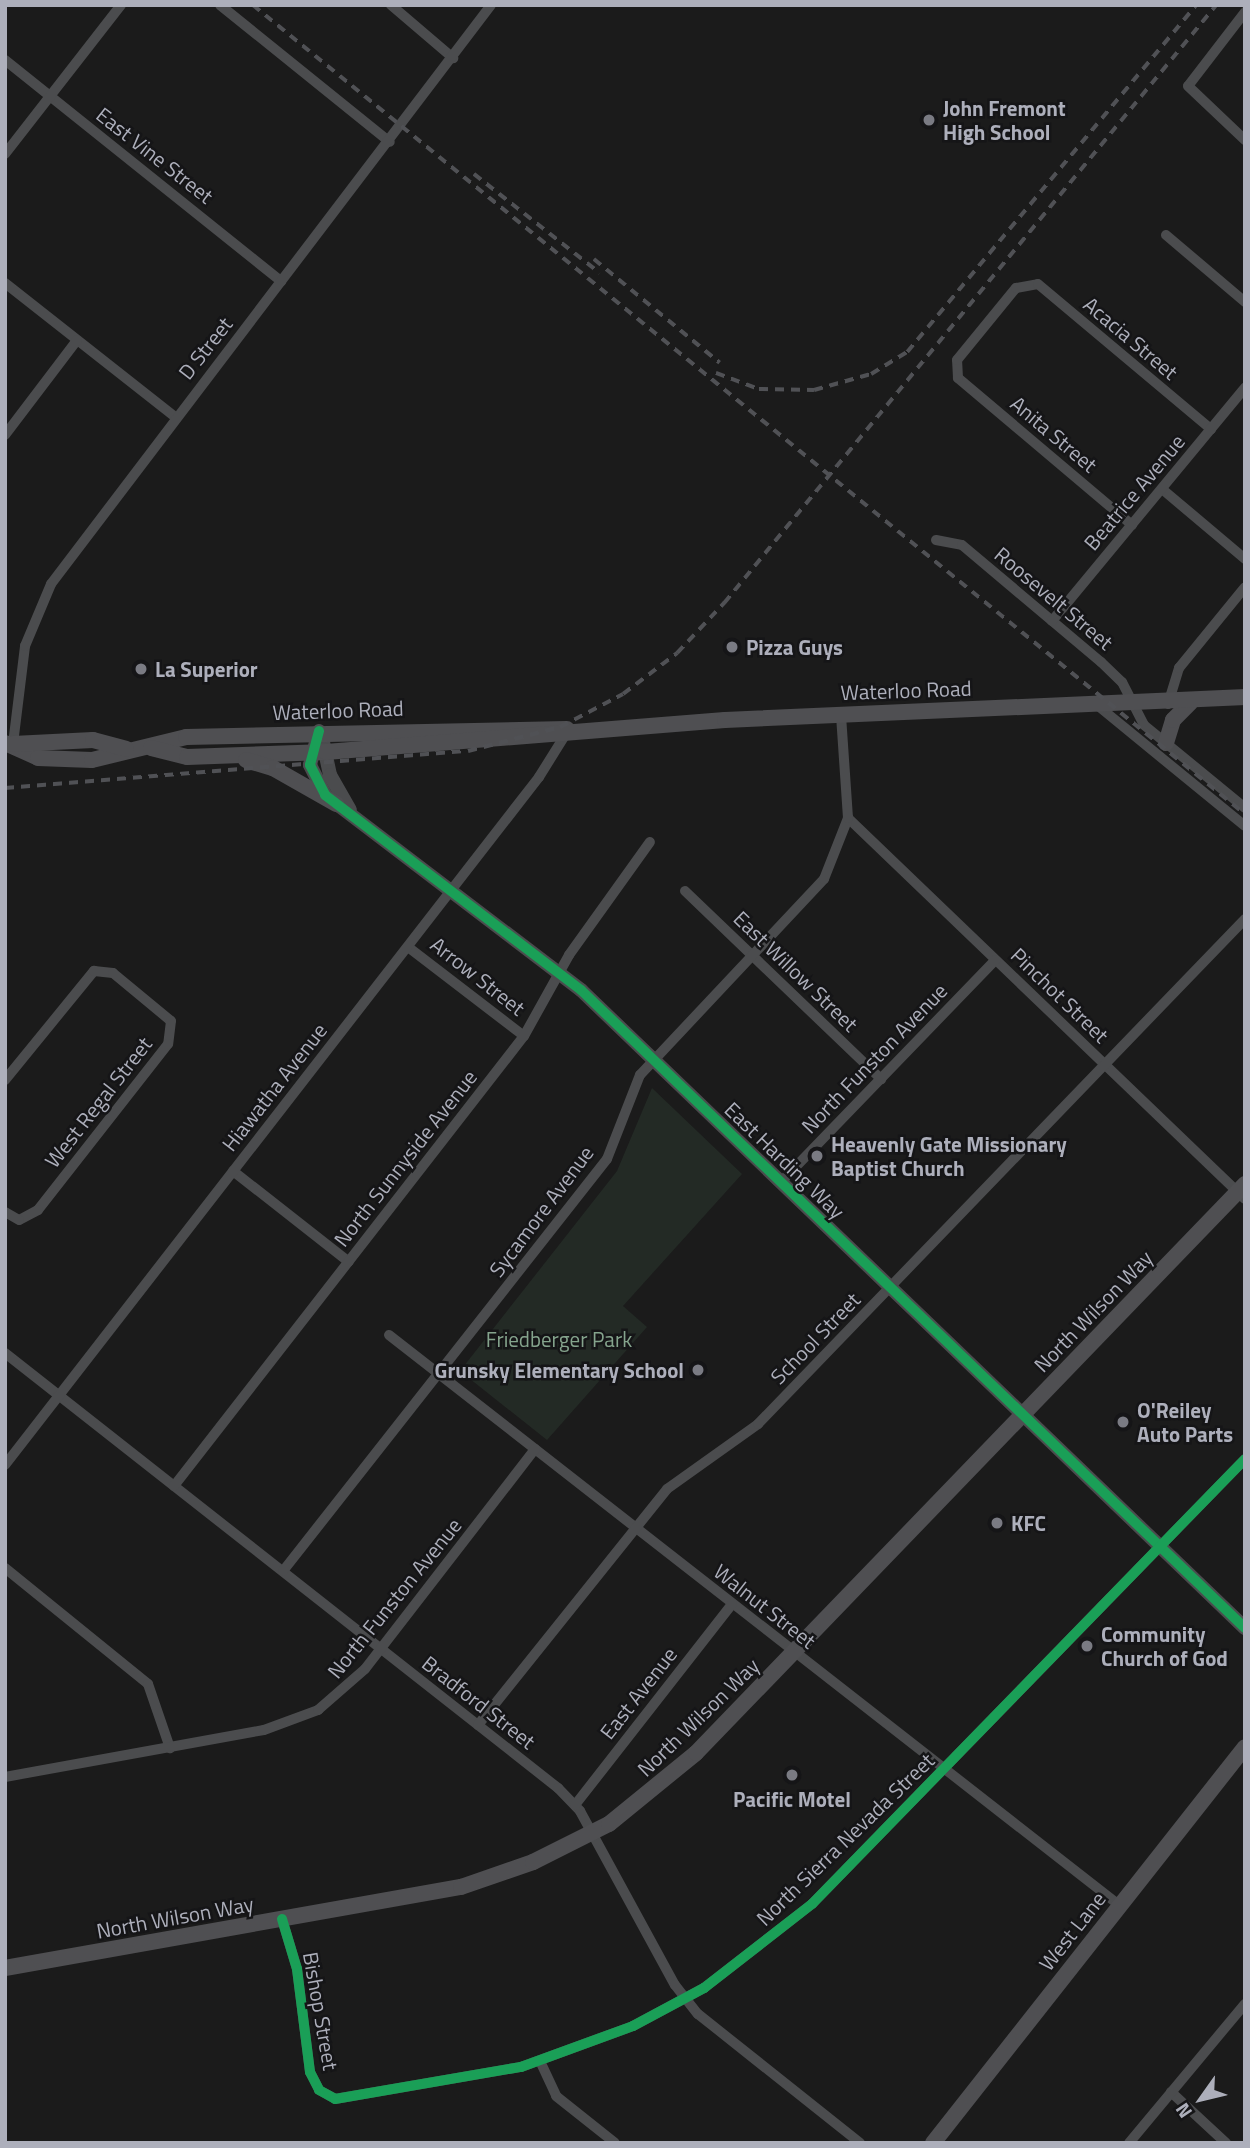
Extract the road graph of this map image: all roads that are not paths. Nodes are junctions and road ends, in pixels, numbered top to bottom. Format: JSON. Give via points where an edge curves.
{"nodes":[{"id":1,"x":121,"y":5,"type":"edge"},
{"id":2,"x":220,"y":5,"type":"edge"},
{"id":3,"x":391,"y":5,"type":"edge"},
{"id":4,"x":491,"y":5,"type":"edge"},
{"id":5,"x":1245,"y":12,"type":"edge"},
{"id":6,"x":453,"y":58,"type":"junction"},
{"id":7,"x":5,"y":60,"type":"edge"},
{"id":8,"x":50,"y":97,"type":"junction"},
{"id":9,"x":1245,"y":140,"type":"edge"},
{"id":10,"x":390,"y":142,"type":"junction"},
{"id":11,"x":5,"y":154,"type":"edge"},
{"id":12,"x":1166,"y":235,"type":"dead end"},
{"id":13,"x":281,"y":281,"type":"junction"},
{"id":14,"x":5,"y":283,"type":"edge"},
{"id":15,"x":1245,"y":302,"type":"edge"},
{"id":16,"x":77,"y":340,"type":"junction"},
{"id":17,"x":954,"y":370,"type":"joint"},
{"id":18,"x":1245,"y":388,"type":"edge"},
{"id":19,"x":175,"y":418,"type":"junction"},
{"id":20,"x":1211,"y":429,"type":"junction"},
{"id":21,"x":5,"y":435,"type":"edge"},
{"id":22,"x":1162,"y":489,"type":"junction"},
{"id":23,"x":1132,"y":525,"type":"junction"},
{"id":24,"x":936,"y":540,"type":"dead end"},
{"id":25,"x":1245,"y":559,"type":"edge"},
{"id":26,"x":1245,"y":587,"type":"edge"},
{"id":27,"x":1052,"y":621,"type":"junction"},
{"id":28,"x":1245,"y":696,"type":"edge"},
{"id":29,"x":1191,"y":702,"type":"junction"},
{"id":30,"x":1168,"y":704,"type":"junction"},
{"id":31,"x":1097,"y":705,"type":"junction"},
{"id":32,"x":1133,"y":705,"type":"junction"},
{"id":33,"x":841,"y":713,"type":"junction"},
{"id":34,"x":569,"y":729,"type":"junction"},
{"id":35,"x":319,"y":731,"type":"junction"},
{"id":36,"x":1166,"y":743,"type":"junction"},
{"id":37,"x":8,"y":747,"type":"edge"},
{"id":38,"x":151,"y":748,"type":"junction"},
{"id":39,"x":318,"y":753,"type":"junction"},
{"id":40,"x":230,"y":756,"type":"junction"},
{"id":41,"x":343,"y":807,"type":"junction"},
{"id":42,"x":1245,"y":808,"type":"edge"},
{"id":43,"x":848,"y":818,"type":"junction"},
{"id":44,"x":1245,"y":826,"type":"edge"},
{"id":45,"x":650,"y":842,"type":"dead end"},
{"id":46,"x":453,"y":888,"type":"junction"},
{"id":47,"x":685,"y":891,"type":"dead end"},
{"id":48,"x":1245,"y":919,"type":"edge"},
{"id":49,"x":408,"y":947,"type":"junction"},
{"id":50,"x":753,"y":955,"type":"junction"},
{"id":51,"x":996,"y":960,"type":"junction"},
{"id":52,"x":561,"y":972,"type":"junction"},
{"id":53,"x":524,"y":1036,"type":"junction"},
{"id":54,"x":654,"y":1059,"type":"junction"},
{"id":55,"x":1105,"y":1065,"type":"junction"},
{"id":56,"x":881,"y":1079,"type":"junction"},
{"id":57,"x":5,"y":1080,"type":"edge"},
{"id":58,"x":233,"y":1171,"type":"junction"},
{"id":59,"x":780,"y":1182,"type":"junction"},
{"id":60,"x":1242,"y":1192,"type":"edge"},
{"id":61,"x":5,"y":1212,"type":"edge"},
{"id":62,"x":349,"y":1262,"type":"junction"},
{"id":63,"x":890,"y":1288,"type":"junction"},
{"id":64,"x":389,"y":1335,"type":"dead end"},
{"id":65,"x":5,"y":1353,"type":"edge"},
{"id":66,"x":439,"y":1374,"type":"junction"},
{"id":67,"x":59,"y":1396,"type":"junction"},
{"id":68,"x":1023,"y":1415,"type":"junction"},
{"id":69,"x":535,"y":1449,"type":"junction"},
{"id":70,"x":1245,"y":1459,"type":"edge"},
{"id":71,"x":5,"y":1465,"type":"edge"},
{"id":72,"x":174,"y":1486,"type":"junction"},
{"id":73,"x":635,"y":1528,"type":"junction"},
{"id":74,"x":1160,"y":1546,"type":"junction"},
{"id":75,"x":5,"y":1568,"type":"edge"},
{"id":76,"x":283,"y":1572,"type":"junction"},
{"id":77,"x":732,"y":1604,"type":"junction"},
{"id":78,"x":1245,"y":1628,"type":"edge"},
{"id":79,"x":380,"y":1650,"type":"junction"},
{"id":80,"x":794,"y":1653,"type":"junction"},
{"id":81,"x":478,"y":1725,"type":"junction"},
{"id":82,"x":1245,"y":1747,"type":"edge"},
{"id":83,"x":170,"y":1748,"type":"junction"},
{"id":84,"x":943,"y":1770,"type":"junction"},
{"id":85,"x":5,"y":1777,"type":"edge"},
{"id":86,"x":575,"y":1805,"type":"junction"},
{"id":87,"x":591,"y":1833,"type":"junction"},
{"id":88,"x":1119,"y":1905,"type":"junction"},
{"id":89,"x":282,"y":1919,"type":"junction"},
{"id":90,"x":5,"y":1968,"type":"edge"},
{"id":91,"x":685,"y":1998,"type":"junction"},
{"id":92,"x":1245,"y":2004,"type":"edge"},
{"id":93,"x":541,"y":2061,"type":"junction"},
{"id":94,"x":1171,"y":2092,"type":"junction"},
{"id":95,"x":335,"y":2099,"type":"joint"},
{"id":96,"x":615,"y":2143,"type":"edge"},
{"id":97,"x":860,"y":2143,"type":"edge"},
{"id":98,"x":933,"y":2143,"type":"edge"},
{"id":99,"x":1129,"y":2143,"type":"edge"},
{"id":100,"x":1226,"y":2143,"type":"edge"}],
"edges":[{"from":1,"to":8,"type":"street"},
{"from":2,"to":10,"type":"street"},
{"from":3,"to":6,"type":"street"},
{"from":4,"to":6,"type":"street","name":"D Street"},
{"from":5,"to":9,"type":"street","via":[[1188,82],[1190,92]]},
{"from":6,"to":10,"type":"street","name":"D Street"},
{"from":7,"to":8,"type":"street","name":"East Vine Street"},
{"from":8,"to":11,"type":"street"},
{"from":8,"to":13,"type":"street","name":"East Vine Street"},
{"from":10,"to":13,"type":"street","name":"D Street"},
{"from":12,"to":15,"type":"street"},
{"from":13,"to":19,"type":"street","name":"D Street"},
{"from":14,"to":16,"type":"street"},
{"from":16,"to":19,"type":"street"},
{"from":16,"to":21,"type":"street"},
{"from":17,"to":20,"type":"street","name":"Acacia Street","via":[[1025,282],[1038,284]]},
{"from":17,"to":23,"type":"street","name":"Anita Street"},
{"from":18,"to":20,"type":"street","name":"Beatrice Avenue"},
{"from":19,"to":37,"type":"street","name":"D Street","via":[[67,560],[37,611],[22,660]]},
{"from":20,"to":22,"type":"street","name":"Beatrice Avenue"},
{"from":22,"to":23,"type":"street","name":"Beatrice Avenue"},
{"from":22,"to":25,"type":"street"},
{"from":23,"to":27,"type":"street","name":"Beatrice Avenue"},
{"from":24,"to":27,"type":"street","name":"Roosevelt Street","via":[[962,545]]},
{"from":26,"to":30,"type":"street","via":[[1179,668]]},
{"from":27,"to":32,"type":"street","name":"Roosevelt Street","via":[[1122,682]]},
{"from":28,"to":29,"type":"main road","name":"Waterloo Road"},
{"from":29,"to":30,"type":"main road","name":"Waterloo Road"},
{"from":29,"to":36,"type":"main road","via":[[1173,720]]},
{"from":30,"to":32,"type":"main road","name":"Waterloo Road"},
{"from":31,"to":32,"type":"main road","name":"Waterloo Road"},
{"from":31,"to":33,"type":"main road","name":"Waterloo Road"},
{"from":31,"to":44,"type":"street"},
{"from":32,"to":36,"type":"street","name":"Roosevelt Street","via":[[1144,725]]},
{"from":33,"to":34,"type":"main road","name":"Waterloo Road"},
{"from":33,"to":43,"type":"street","name":"Sycamore Avenue"},
{"from":34,"to":35,"type":"main road","name":"Waterloo Road","via":[[544,724]]},
{"from":34,"to":39,"type":"main road","name":"Waterloo Road","via":[[544,738]]},
{"from":34,"to":46,"type":"street","name":"Hiawatha Avenue"},
{"from":35,"to":38,"type":"main road","name":"Waterloo Road","via":[[186,737]]},
{"from":35,"to":39,"type":"street"},
{"from":36,"to":42,"type":"street","name":"Roosevelt Street"},
{"from":37,"to":38,"type":"main road","name":"Waterloo Road","via":[[38,758],[92,760],[126,749]]},
{"from":38,"to":40,"type":"main road","name":"Waterloo Road","via":[[187,757]]},
{"from":39,"to":40,"type":"main road","name":"Waterloo Road"},
{"from":39,"to":41,"type":"street","name":"East Harding Way","via":[[318,785]]},
{"from":40,"to":41,"type":"main road","via":[[273,768]]},
{"from":41,"to":46,"type":"street","name":"East Harding Way"},
{"from":43,"to":50,"type":"street","name":"Sycamore Avenue","via":[[824,879]]},
{"from":43,"to":51,"type":"street","name":"Pinchot Street"},
{"from":45,"to":52,"type":"street","name":"North Sunnyside Avenue"},
{"from":46,"to":49,"type":"street","name":"Hiawatha Avenue"},
{"from":46,"to":52,"type":"street","name":"East Harding Way"},
{"from":47,"to":50,"type":"street","name":"East Willow Street"},
{"from":48,"to":55,"type":"street","name":"School Street"},
{"from":49,"to":53,"type":"street","name":"Arrow Street"},
{"from":49,"to":58,"type":"street","name":"Hiawatha Avenue"},
{"from":50,"to":54,"type":"street","name":"Sycamore Avenue"},
{"from":50,"to":56,"type":"street","name":"East Willow Street"},
{"from":51,"to":55,"type":"street","name":"Pinchot Street"},
{"from":51,"to":56,"type":"street","name":"North Funston Avenue"},
{"from":52,"to":53,"type":"street","name":"North Sunnyside Avenue"},
{"from":52,"to":54,"type":"street","name":"East Harding Way"},
{"from":53,"to":62,"type":"street","name":"North Sunnyside Avenue"},
{"from":54,"to":59,"type":"street","name":"East Harding Way"},
{"from":54,"to":66,"type":"street","name":"Sycamore Avenue","via":[[638,1078],[607,1159]]},
{"from":55,"to":60,"type":"street","name":"Pinchot Street"},
{"from":55,"to":63,"type":"street","name":"School Street"},
{"from":56,"to":59,"type":"street","name":"North Funston Avenue"},
{"from":57,"to":61,"type":"street","name":"West Regal Street","via":[[89,974],[105,970],[171,1021],[168,1044],[38,1210],[19,1220]]},
{"from":58,"to":62,"type":"street"},
{"from":58,"to":67,"type":"street","name":"Hiawatha Avenue"},
{"from":59,"to":63,"type":"street","name":"East Harding Way"},
{"from":60,"to":68,"type":"main road","name":"North Wilson Way"},
{"from":62,"to":72,"type":"street","name":"North Sunnyside Avenue"},
{"from":63,"to":68,"type":"street","name":"East Harding Way"},
{"from":63,"to":73,"type":"street","name":"School Street","via":[[750,1433],[677,1479]]},
{"from":64,"to":66,"type":"street","name":"Walnut Street"},
{"from":65,"to":67,"type":"street","name":"Bradford Street"},
{"from":66,"to":69,"type":"street","name":"Walnut Street"},
{"from":66,"to":76,"type":"street","name":"Sycamore Avenue"},
{"from":67,"to":71,"type":"street","name":"Hiawatha Avenue"},
{"from":67,"to":72,"type":"street","name":"Bradford Street"},
{"from":68,"to":74,"type":"street","name":"East Harding Way"},
{"from":68,"to":80,"type":"main road","name":"North Wilson Way"},
{"from":69,"to":73,"type":"street","name":"Walnut Street"},
{"from":69,"to":79,"type":"street","name":"North Funston Avenue"},
{"from":70,"to":74,"type":"street","name":"North Sierra Nevada Street"},
{"from":72,"to":76,"type":"street","name":"Bradford Street"},
{"from":73,"to":77,"type":"street","name":"Walnut Street"},
{"from":73,"to":81,"type":"street","name":"School Street"},
{"from":74,"to":78,"type":"street","name":"East Harding Way"},
{"from":74,"to":84,"type":"street","name":"North Sierra Nevada Street"},
{"from":75,"to":83,"type":"street","via":[[148,1684]]},
{"from":76,"to":79,"type":"street","name":"Bradford Street"},
{"from":77,"to":80,"type":"street","name":"Walnut Street"},
{"from":77,"to":86,"type":"street","name":"East Avenue"},
{"from":79,"to":81,"type":"street","name":"Bradford Street"},
{"from":79,"to":83,"type":"street","name":"North Funston Avenue","via":[[318,1710],[264,1730]]},
{"from":80,"to":84,"type":"street","name":"Walnut Street"},
{"from":80,"to":87,"type":"main road","name":"North Wilson Way","via":[[673,1775]]},
{"from":81,"to":86,"type":"street","name":"Bradford Street"},
{"from":82,"to":88,"type":"main road","name":"West Lane"},
{"from":83,"to":85,"type":"street","name":"North Funston Avenue"},
{"from":84,"to":88,"type":"street","name":"Walnut Street"},
{"from":84,"to":91,"type":"street","name":"North Sierra Nevada Street","via":[[795,1919]]},
{"from":86,"to":87,"type":"street","name":"Bradford Street"},
{"from":87,"to":89,"type":"main road","name":"North Wilson Way","via":[[533,1863],[461,1887]]},
{"from":87,"to":91,"type":"street","name":"Bradford Street"},
{"from":88,"to":98,"type":"main road","name":"West Lane"},
{"from":89,"to":90,"type":"main road","name":"North Wilson Way"},
{"from":89,"to":95,"type":"street","name":"Bishop Street","via":[[297,1969],[310,2072],[319,2090]]},
{"from":91,"to":93,"type":"street","name":"North Sierra Nevada Street"},
{"from":91,"to":97,"type":"street","name":"Bradford Street"},
{"from":92,"to":94,"type":"street"},
{"from":93,"to":95,"type":"street","name":"North Sierra Nevada Street"},
{"from":93,"to":96,"type":"street","via":[[556,2096]]},
{"from":94,"to":99,"type":"street"},
{"from":94,"to":100,"type":"street"}]}
